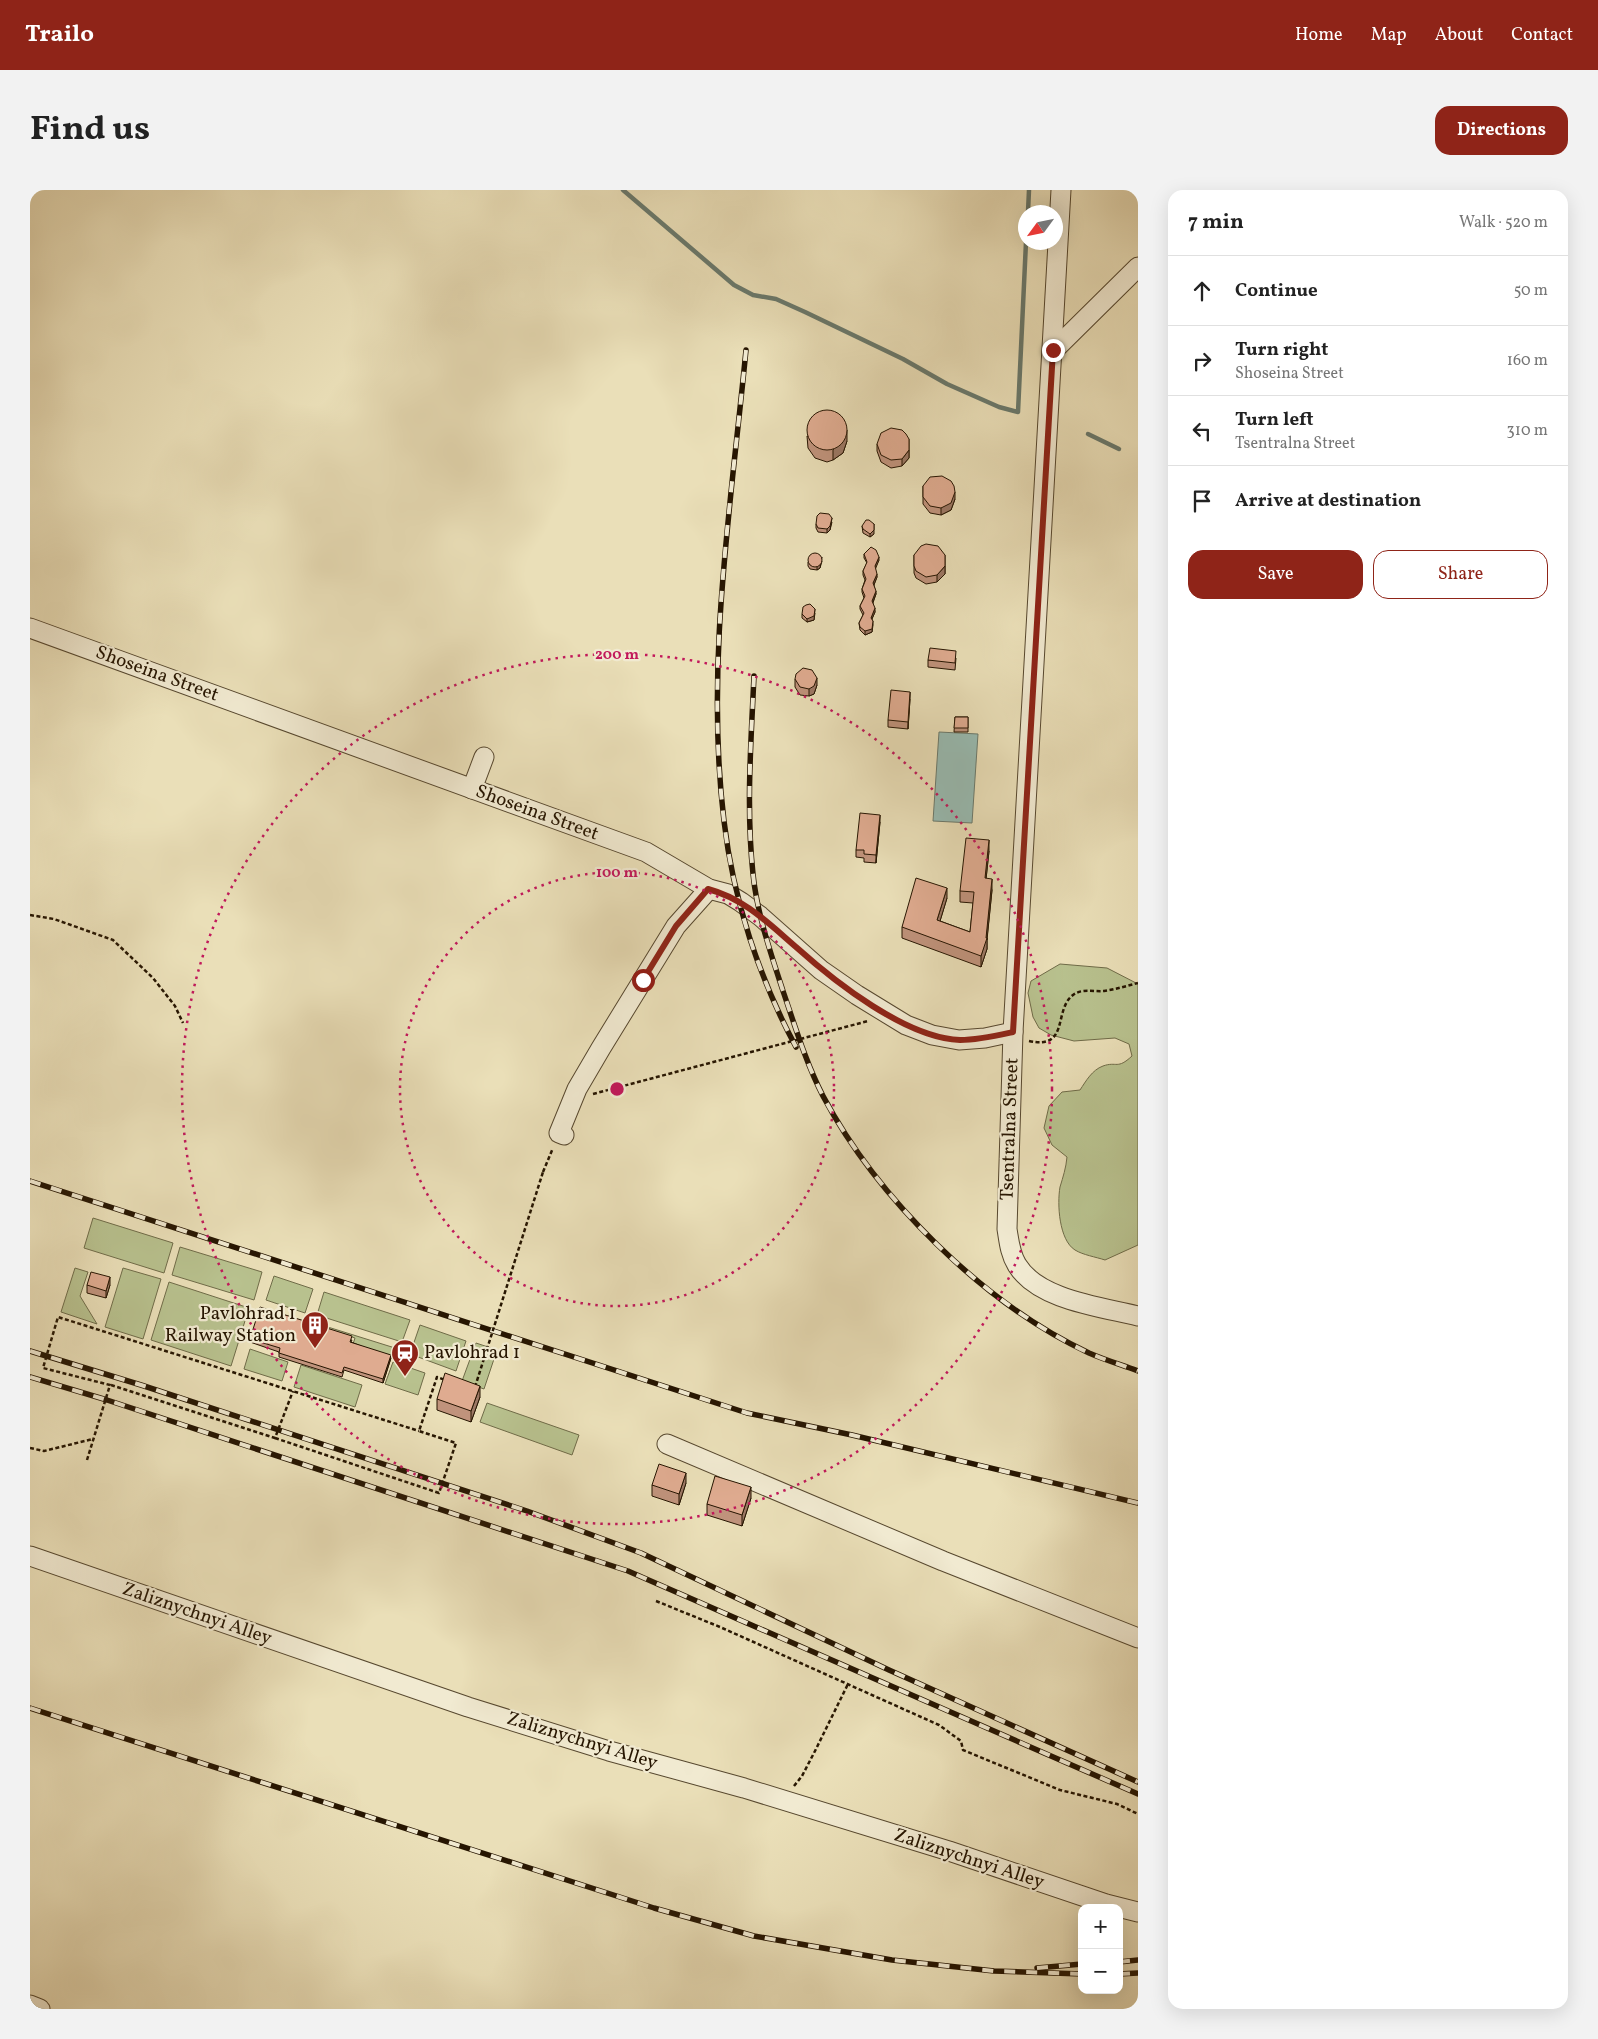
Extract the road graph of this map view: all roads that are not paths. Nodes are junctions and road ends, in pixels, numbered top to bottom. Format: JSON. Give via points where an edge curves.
{"nodes":[{"id":1,"x":1061,"y":190,"type":"edge"},
{"id":2,"x":1138,"y":267,"type":"edge"},
{"id":3,"x":1053,"y":350,"type":"junction"},
{"id":4,"x":30,"y":628,"type":"edge"},
{"id":5,"x":484,"y":756,"type":"dead end"},
{"id":6,"x":472,"y":789,"type":"junction"},
{"id":7,"x":708,"y":889,"type":"junction"},
{"id":8,"x":1013,"y":1034,"type":"junction"},
{"id":9,"x":561,"y":1134,"type":"road end"},
{"id":10,"x":1138,"y":1316,"type":"edge"},
{"id":11,"x":667,"y":1444,"type":"dead end"},
{"id":12,"x":30,"y":1556,"type":"edge"},
{"id":13,"x":1138,"y":1638,"type":"edge"},
{"id":14,"x":1138,"y":1912,"type":"edge"},
{"id":15,"x":30,"y":2005,"type":"edge"},
{"id":16,"x":40,"y":2009,"type":"edge"}],
"edges":[{"from":1,"to":3,"type":"street","name":"Tsentralna Street"},
{"from":2,"to":3,"type":"street"},
{"from":3,"to":8,"type":"street","name":"Tsentralna Street"},
{"from":4,"to":6,"type":"street","name":"Shoseina Street"},
{"from":5,"to":6,"type":"street"},
{"from":6,"to":7,"type":"street","name":"Shoseina Street","via":[[646,852]]},
{"from":7,"to":8,"type":"street","name":"Shoseina Street","via":[[728,894],[741,902],[821,970],[906,1025],[932,1035],[960,1040]]},
{"from":7,"to":9,"type":"street","via":[[676,926],[601,1048],[572,1100]]},
{"from":8,"to":10,"type":"street","name":"Tsentralna Street","via":[[1007,1229],[1017,1265],[1037,1285],[1076,1301]]},
{"from":11,"to":13,"type":"street","via":[[943,1561]]},
{"from":12,"to":14,"type":"street","name":"Zaliznychnyi Alley","via":[[468,1707],[949,1851]]},
{"from":15,"to":16,"type":"street"}]}
